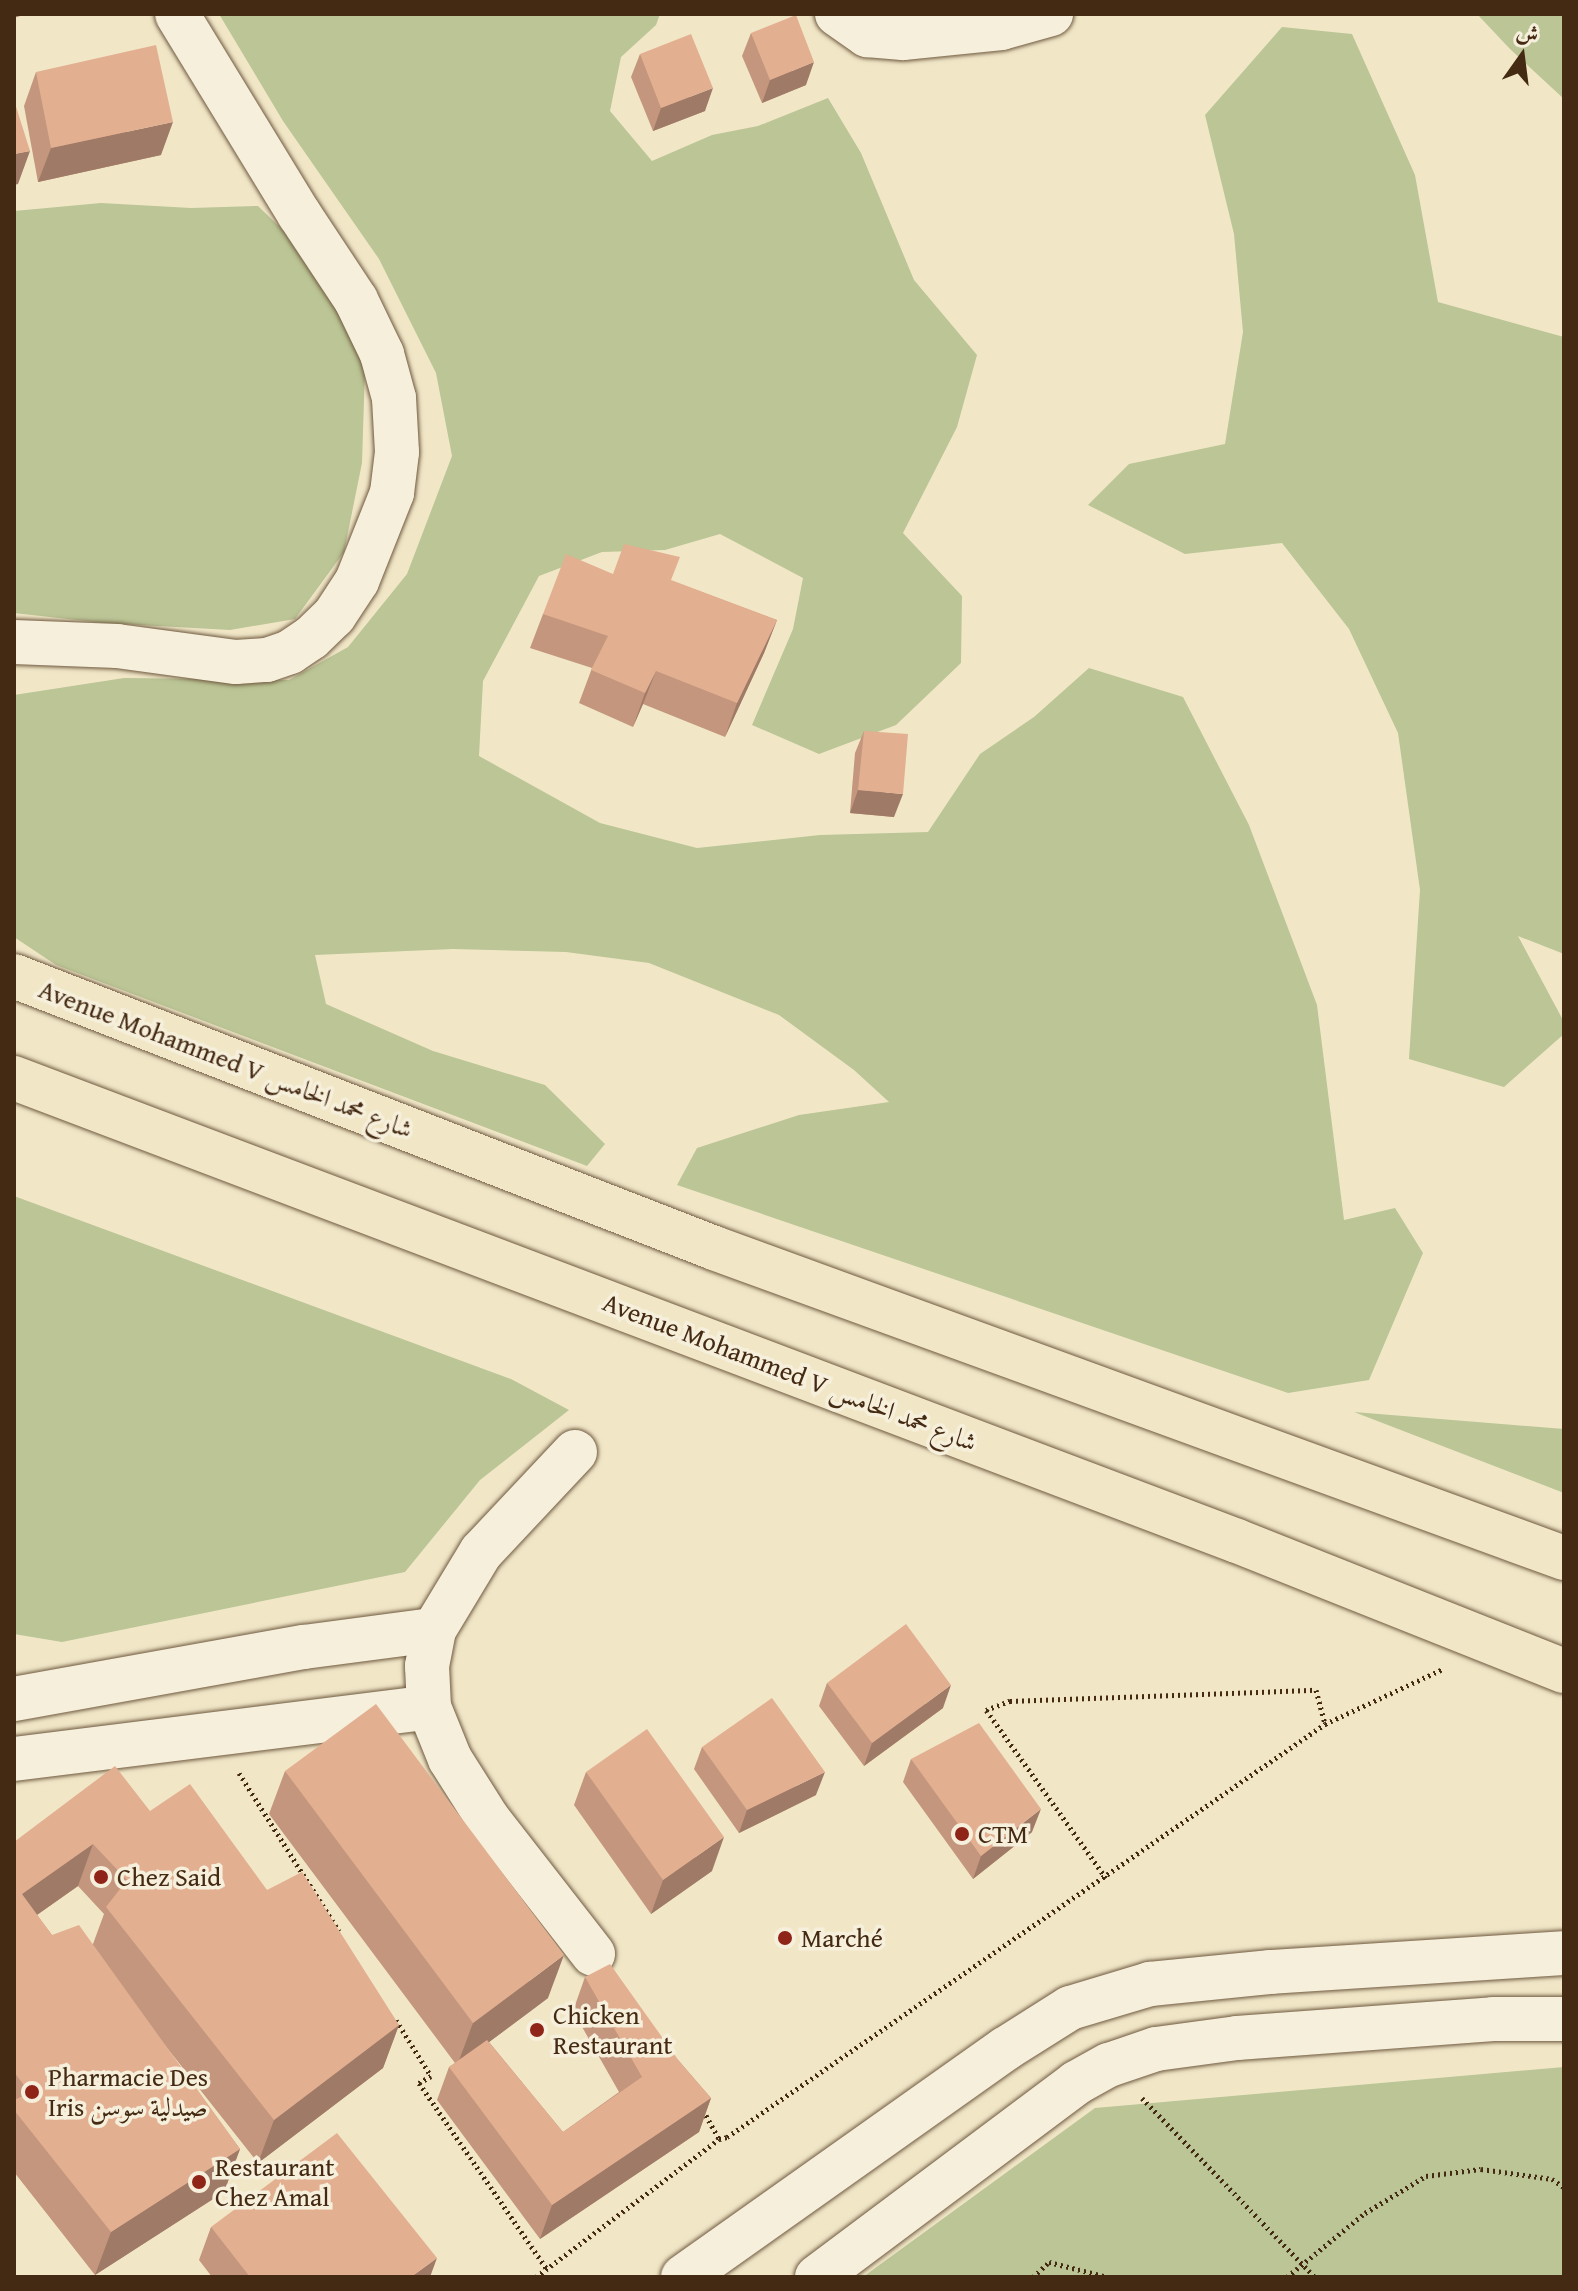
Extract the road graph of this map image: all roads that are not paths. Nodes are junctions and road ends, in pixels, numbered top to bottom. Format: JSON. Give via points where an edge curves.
{"nodes":[{"id":1,"x":177,"y":14,"type":"edge"},
{"id":2,"x":837,"y":14,"type":"edge"},
{"id":3,"x":1051,"y":14,"type":"edge"},
{"id":4,"x":14,"y":642,"type":"edge"},
{"id":5,"x":14,"y":976,"type":"edge"},
{"id":6,"x":14,"y":1078,"type":"edge"},
{"id":7,"x":575,"y":1452,"type":"dead end"},
{"id":8,"x":1564,"y":1558,"type":"edge"},
{"id":9,"x":434,"y":1630,"type":"junction"},
{"id":10,"x":1564,"y":1671,"type":"edge"},
{"id":11,"x":14,"y":1699,"type":"edge"},
{"id":12,"x":429,"y":1707,"type":"junction"},
{"id":13,"x":14,"y":1759,"type":"edge"},
{"id":14,"x":1564,"y":1953,"type":"edge"},
{"id":15,"x":593,"y":1954,"type":"dead end"},
{"id":16,"x":1564,"y":2019,"type":"edge"},
{"id":17,"x":683,"y":2277,"type":"edge"},
{"id":18,"x":817,"y":2277,"type":"edge"}],
"edges":[{"from":1,"to":4,"type":"street","via":[[356,300],[382,354],[394,398],[397,452],[392,493],[357,581],[334,616],[290,652],[236,662],[117,646]]},
{"from":2,"to":3,"type":"street","via":[[867,35],[903,38],[1001,28]]},
{"from":5,"to":8,"type":"main road","name":"Avenue Mohammed V شارع محمد الخامس","via":[[714,1248]]},
{"from":6,"to":10,"type":"main road","name":"Avenue Mohammed V شارع محمد الخامس"},
{"from":7,"to":9,"type":"street","via":[[481,1552]]},
{"from":9,"to":11,"type":"street","via":[[304,1647]]},
{"from":9,"to":12,"type":"street","via":[[427,1666]]},
{"from":12,"to":13,"type":"street"},
{"from":12,"to":15,"type":"street","via":[[450,1759],[488,1819]]},
{"from":14,"to":17,"type":"street","via":[[1150,1984],[1070,2008]]},
{"from":16,"to":18,"type":"street","via":[[1493,2019],[1237,2038],[1156,2049],[1109,2065],[1076,2083]]}]}
